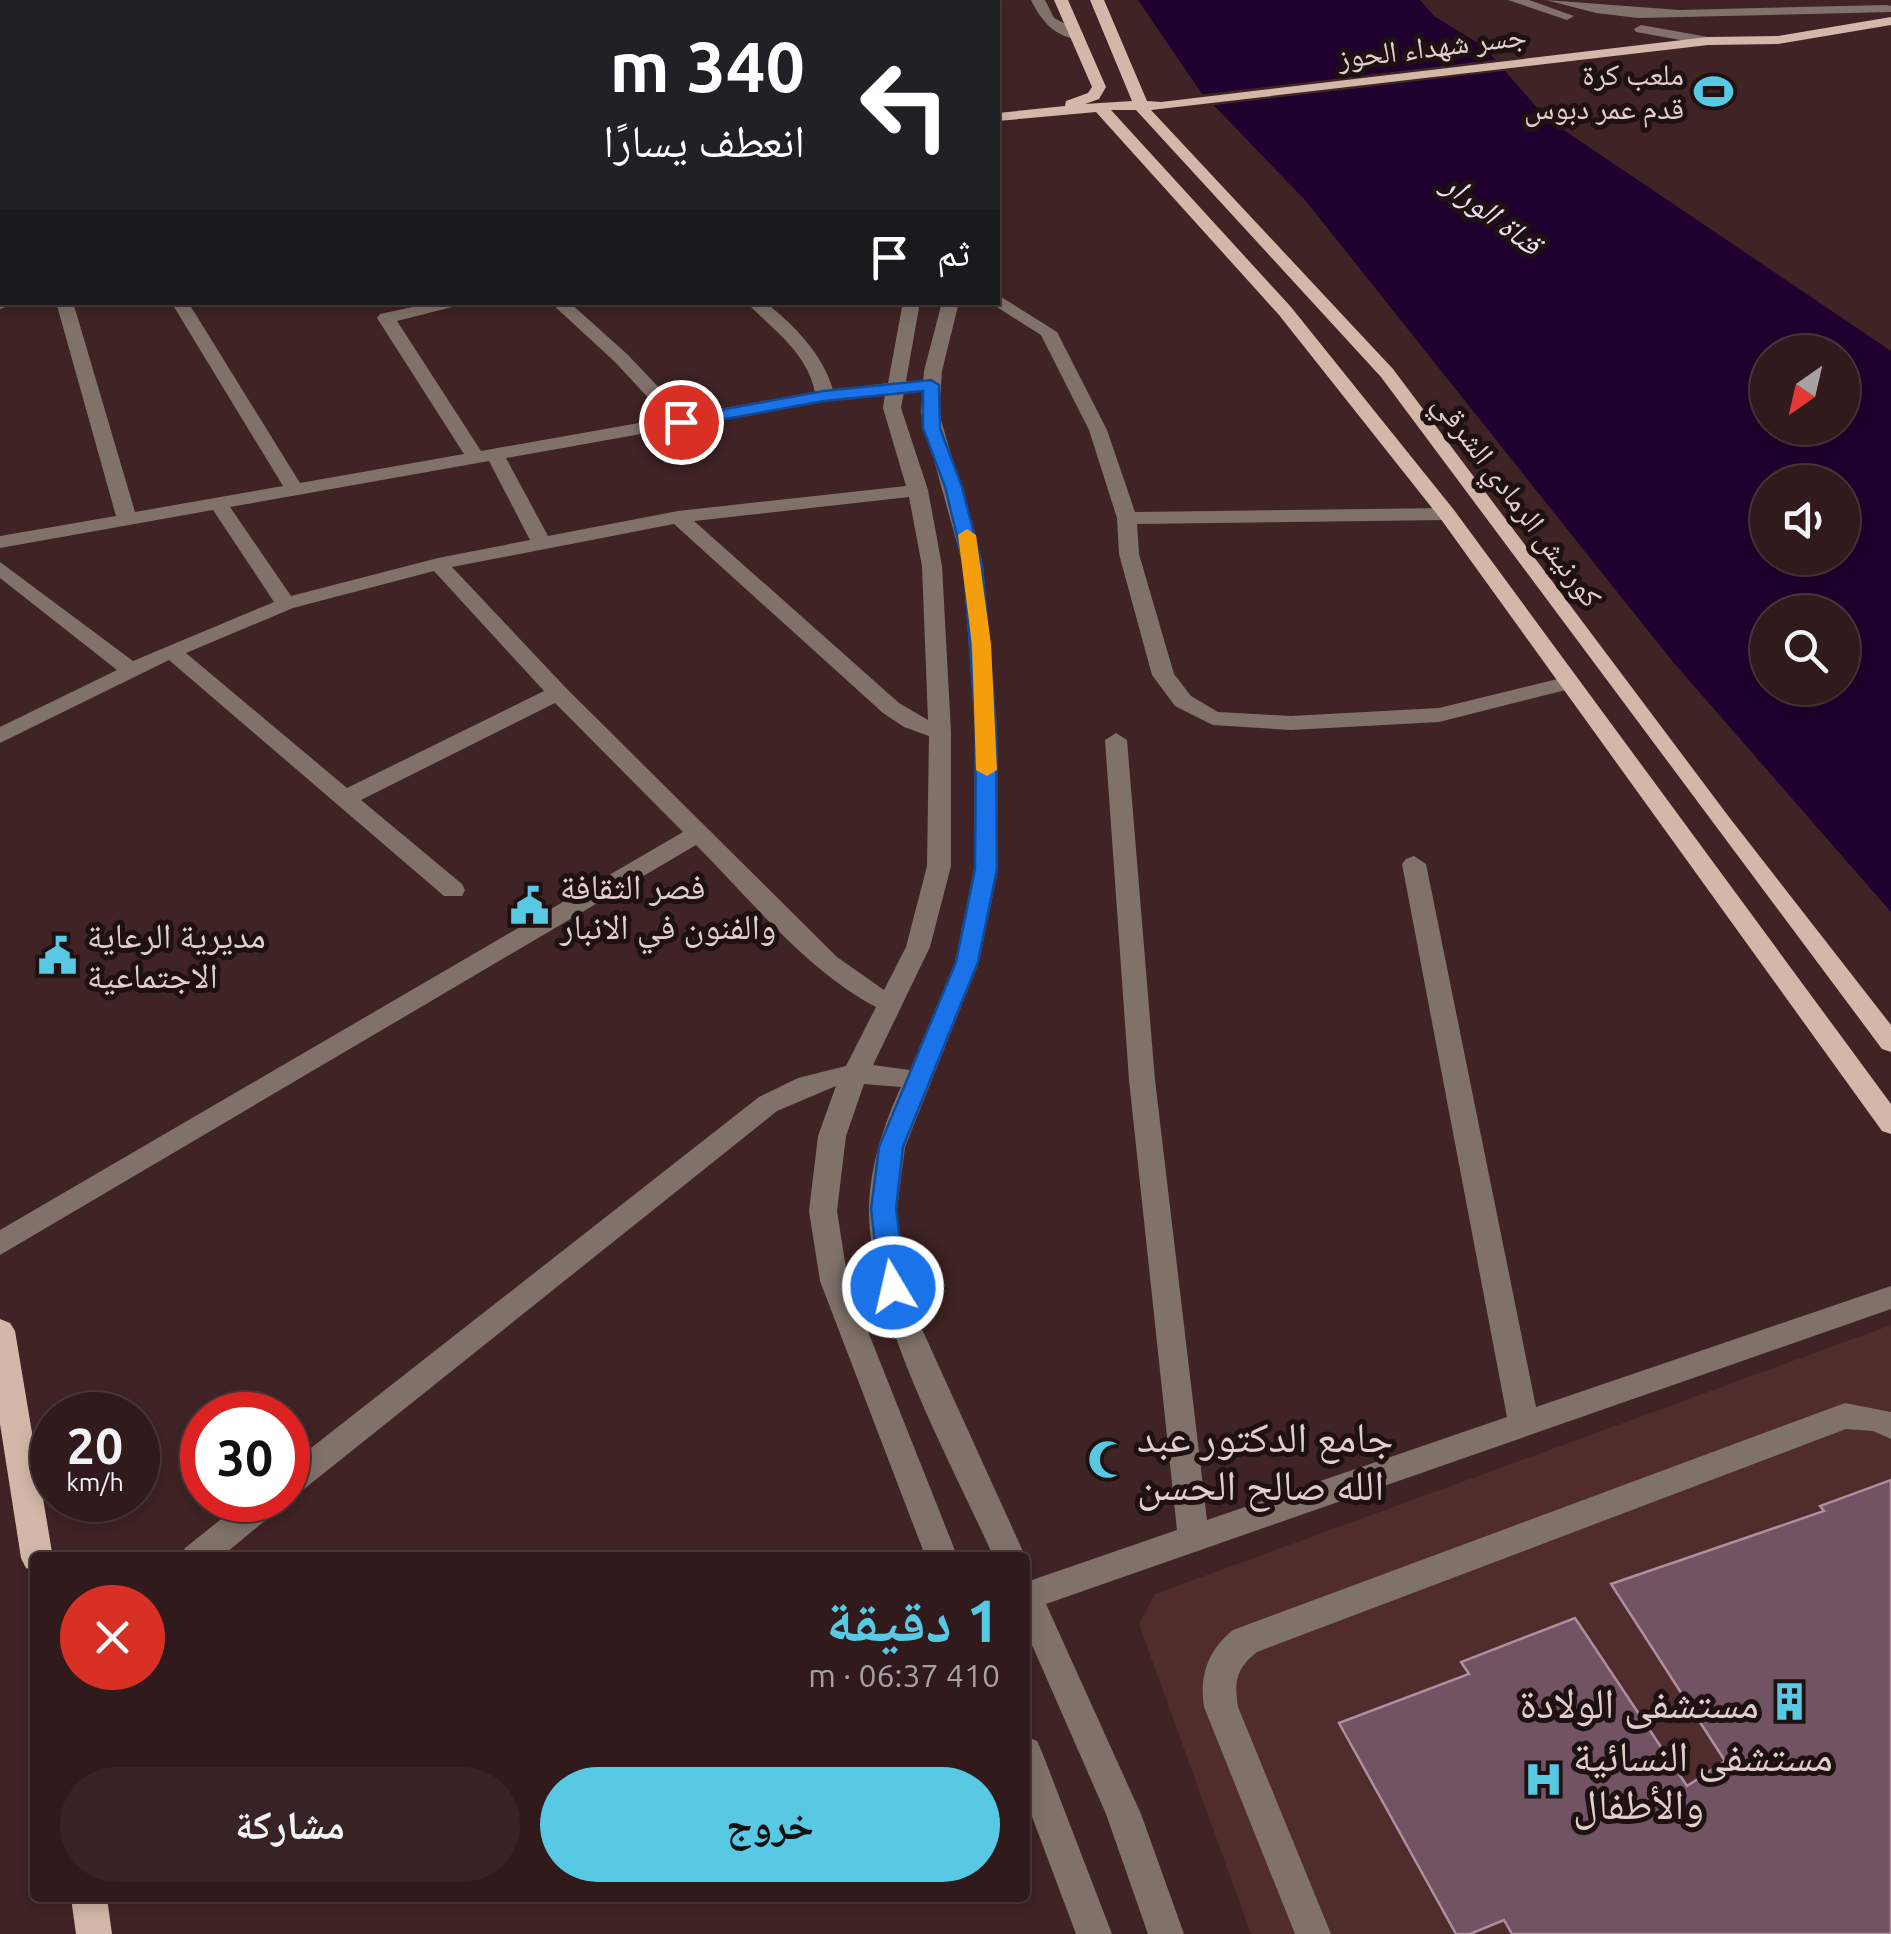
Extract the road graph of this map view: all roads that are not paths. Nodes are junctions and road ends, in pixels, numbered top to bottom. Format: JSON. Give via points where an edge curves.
{"nodes":[{"id":1,"x":1038,"y":0,"type":"edge"},
{"id":2,"x":1061,"y":0,"type":"edge"},
{"id":3,"x":1097,"y":0,"type":"edge"},
{"id":4,"x":1515,"y":0,"type":"edge"},
{"id":5,"x":1553,"y":0,"type":"edge"},
{"id":6,"x":1710,"y":0,"type":"edge"},
{"id":7,"x":1890,"y":12,"type":"edge"},
{"id":8,"x":1726,"y":13,"type":"junction"},
{"id":9,"x":1078,"y":36,"type":"junction"},
{"id":10,"x":1708,"y":41,"type":"junction"},
{"id":11,"x":1122,"y":55,"type":"junction"},
{"id":12,"x":1088,"y":57,"type":"junction"},
{"id":13,"x":1148,"y":107,"type":"junction"},
{"id":14,"x":1104,"y":112,"type":"junction"},
{"id":15,"x":1000,"y":118,"type":"edge"},
{"id":16,"x":1048,"y":118,"type":"junction"},
{"id":17,"x":1000,"y":130,"type":"edge"},
{"id":18,"x":1128,"y":141,"type":"junction"},
{"id":19,"x":1000,"y":301,"type":"edge"},
{"id":20,"x":65,"y":305,"type":"edge"},
{"id":21,"x":181,"y":305,"type":"edge"},
{"id":22,"x":449,"y":305,"type":"edge"},
{"id":23,"x":561,"y":305,"type":"edge"},
{"id":24,"x":758,"y":305,"type":"edge"},
{"id":25,"x":911,"y":305,"type":"edge"},
{"id":26,"x":950,"y":305,"type":"edge"},
{"id":27,"x":931,"y":385,"type":"junction"},
{"id":28,"x":895,"y":387,"type":"junction"},
{"id":29,"x":824,"y":396,"type":"junction"},
{"id":30,"x":681,"y":422,"type":"junction"},
{"id":31,"x":486,"y":457,"type":"junction"},
{"id":32,"x":295,"y":490,"type":"junction"},
{"id":33,"x":918,"y":490,"type":"junction"},
{"id":34,"x":218,"y":504,"type":"junction"},
{"id":35,"x":1447,"y":514,"type":"junction"},
{"id":36,"x":678,"y":517,"type":"junction"},
{"id":37,"x":1127,"y":518,"type":"junction"},
{"id":38,"x":127,"y":520,"type":"junction"},
{"id":39,"x":0,"y":542,"type":"edge"},
{"id":40,"x":541,"y":542,"type":"junction"},
{"id":41,"x":438,"y":564,"type":"junction"},
{"id":42,"x":0,"y":568,"type":"edge"},
{"id":43,"x":286,"y":604,"type":"junction"},
{"id":44,"x":171,"y":651,"type":"junction"},
{"id":45,"x":132,"y":671,"type":"junction"},
{"id":46,"x":1570,"y":682,"type":"junction"},
{"id":47,"x":558,"y":693,"type":"junction"},
{"id":48,"x":940,"y":732,"type":"junction"},
{"id":49,"x":0,"y":736,"type":"edge"},
{"id":50,"x":1116,"y":740,"type":"dead end"},
{"id":51,"x":348,"y":797,"type":"junction"},
{"id":52,"x":1721,"y":822,"type":"junction"},
{"id":53,"x":1672,"y":827,"type":"junction"},
{"id":54,"x":699,"y":833,"type":"junction"},
{"id":55,"x":1414,"y":864,"type":"dead end"},
{"id":56,"x":453,"y":890,"type":"dead end"},
{"id":57,"x":889,"y":1002,"type":"junction"},
{"id":58,"x":1891,"y":1042,"type":"edge"},
{"id":59,"x":856,"y":1072,"type":"junction"},
{"id":60,"x":917,"y":1080,"type":"junction"},
{"id":61,"x":1891,"y":1124,"type":"edge"},
{"id":62,"x":0,"y":1244,"type":"edge"},
{"id":63,"x":1891,"y":1297,"type":"edge"},
{"id":64,"x":0,"y":1331,"type":"edge"},
{"id":65,"x":1524,"y":1424,"type":"junction"},
{"id":66,"x":1891,"y":1426,"type":"edge"},
{"id":67,"x":310,"y":1466,"type":"edge"},
{"id":68,"x":241,"y":1522,"type":"edge"},
{"id":69,"x":1194,"y":1540,"type":"junction"},
{"id":70,"x":36,"y":1552,"type":"edge"},
{"id":71,"x":203,"y":1552,"type":"edge"},
{"id":72,"x":940,"y":1552,"type":"edge"},
{"id":73,"x":1007,"y":1552,"type":"edge"},
{"id":74,"x":1030,"y":1593,"type":"edge"},
{"id":75,"x":1030,"y":1603,"type":"edge"},
{"id":76,"x":1030,"y":1765,"type":"edge"},
{"id":77,"x":90,"y":1902,"type":"edge"},
{"id":78,"x":94,"y":1934,"type":"edge"},
{"id":79,"x":1094,"y":1934,"type":"edge"},
{"id":80,"x":1166,"y":1934,"type":"edge"},
{"id":81,"x":1314,"y":1934,"type":"edge"}],
"edges":[{"from":1,"to":9,"type":"street","via":[[1048,21]]},
{"from":2,"to":9,"type":"main road"},
{"from":3,"to":11,"type":"main road","name":"كورنيش الرمادي الشرقي"},
{"from":4,"to":10,"type":"street"},
{"from":5,"to":8,"type":"street","via":[[1628,15]]},
{"from":6,"to":8,"type":"street"},
{"from":7,"to":8,"type":"street","via":[[1822,5]]},
{"from":7,"to":10,"type":"main road","name":"جسر شهداء الحوز","via":[[1778,40]]},
{"from":9,"to":12,"type":"main road"},
{"from":10,"to":13,"type":"main road","name":"جسر شهداء الحوز"},
{"from":11,"to":12,"type":"main road"},
{"from":11,"to":13,"type":"main road","name":"كورنيش الرمادي الشرقي"},
{"from":12,"to":16,"type":"main road","via":[[1097,93]]},
{"from":13,"to":14,"type":"main road","name":"جسر شهداء الحوز"},
{"from":13,"to":52,"type":"main road","name":"كورنيش الرمادي الشرقي","via":[[1387,373]]},
{"from":14,"to":16,"type":"main road","name":"جسر شهداء الحوز"},
{"from":14,"to":18,"type":"main road","name":"كورنيش الرمادي الشرقي"},
{"from":15,"to":16,"type":"main road"},
{"from":16,"to":17,"type":"main road"},
{"from":16,"to":18,"type":"main road"},
{"from":18,"to":35,"type":"main road","name":"كورنيش الرمادي الشرقي","via":[[1285,310]]},
{"from":19,"to":37,"type":"street","via":[[1048,332],[1098,430]]},
{"from":20,"to":38,"type":"street"},
{"from":21,"to":32,"type":"street"},
{"from":22,"to":31,"type":"street","via":[[386,318]]},
{"from":23,"to":30,"type":"street"},
{"from":24,"to":29,"type":"street","via":[[814,367]]},
{"from":25,"to":28,"type":"street"},
{"from":26,"to":27,"type":"street"},
{"from":27,"to":28,"type":"street"},
{"from":27,"to":60,"type":"street","via":[[932,428],[976,585],[986,869],[967,962]]},
{"from":28,"to":29,"type":"street"},
{"from":28,"to":33,"type":"street","via":[[894,419]]},
{"from":29,"to":30,"type":"street"},
{"from":30,"to":31,"type":"street"},
{"from":31,"to":32,"type":"street"},
{"from":31,"to":40,"type":"street"},
{"from":32,"to":34,"type":"street"},
{"from":33,"to":36,"type":"street"},
{"from":33,"to":48,"type":"street","via":[[932,566]]},
{"from":34,"to":38,"type":"street"},
{"from":34,"to":43,"type":"street"},
{"from":35,"to":37,"type":"street"},
{"from":35,"to":46,"type":"main road","name":"كورنيش الرمادي الشرقي"},
{"from":36,"to":40,"type":"street"},
{"from":36,"to":48,"type":"street","via":[[891,708]]},
{"from":37,"to":46,"type":"street","via":[[1129,554],[1163,675],[1184,700],[1213,718],[1291,723],[1439,715]]},
{"from":38,"to":39,"type":"street"},
{"from":40,"to":41,"type":"street"},
{"from":41,"to":43,"type":"street"},
{"from":41,"to":47,"type":"street"},
{"from":42,"to":45,"type":"street"},
{"from":43,"to":44,"type":"street"},
{"from":44,"to":45,"type":"street"},
{"from":44,"to":51,"type":"street"},
{"from":45,"to":49,"type":"street"},
{"from":46,"to":53,"type":"main road","name":"كورنيش الرمادي الشرقي"},
{"from":47,"to":51,"type":"street"},
{"from":47,"to":54,"type":"street"},
{"from":48,"to":57,"type":"street","via":[[936,893]]},
{"from":50,"to":69,"type":"street","via":[[1142,1080]]},
{"from":51,"to":56,"type":"street"},
{"from":52,"to":53,"type":"main road"},
{"from":52,"to":58,"type":"main road","name":"كورنيش الرمادي الشرقي"},
{"from":53,"to":61,"type":"main road","name":"كورنيش الرمادي الشرقي"},
{"from":54,"to":57,"type":"street","via":[[828,963]]},
{"from":54,"to":62,"type":"street"},
{"from":55,"to":65,"type":"street"},
{"from":57,"to":59,"type":"street"},
{"from":59,"to":60,"type":"street"},
{"from":59,"to":67,"type":"street","via":[[809,1083],[749,1117]]},
{"from":59,"to":72,"type":"street","via":[[842,1101],[826,1173],[826,1246],[866,1372]]},
{"from":60,"to":73,"type":"street","via":[[886,1178],[893,1287]]},
{"from":63,"to":65,"type":"street"},
{"from":64,"to":70,"type":"main road"},
{"from":65,"to":69,"type":"street"},
{"from":66,"to":81,"type":"street","via":[[1845,1416],[1231,1651],[1220,1667],[1221,1707]]},
{"from":68,"to":71,"type":"street"},
{"from":69,"to":74,"type":"street"},
{"from":75,"to":80,"type":"street","via":[[1123,1814]]},
{"from":76,"to":79,"type":"street"},
{"from":77,"to":78,"type":"main road"}]}
